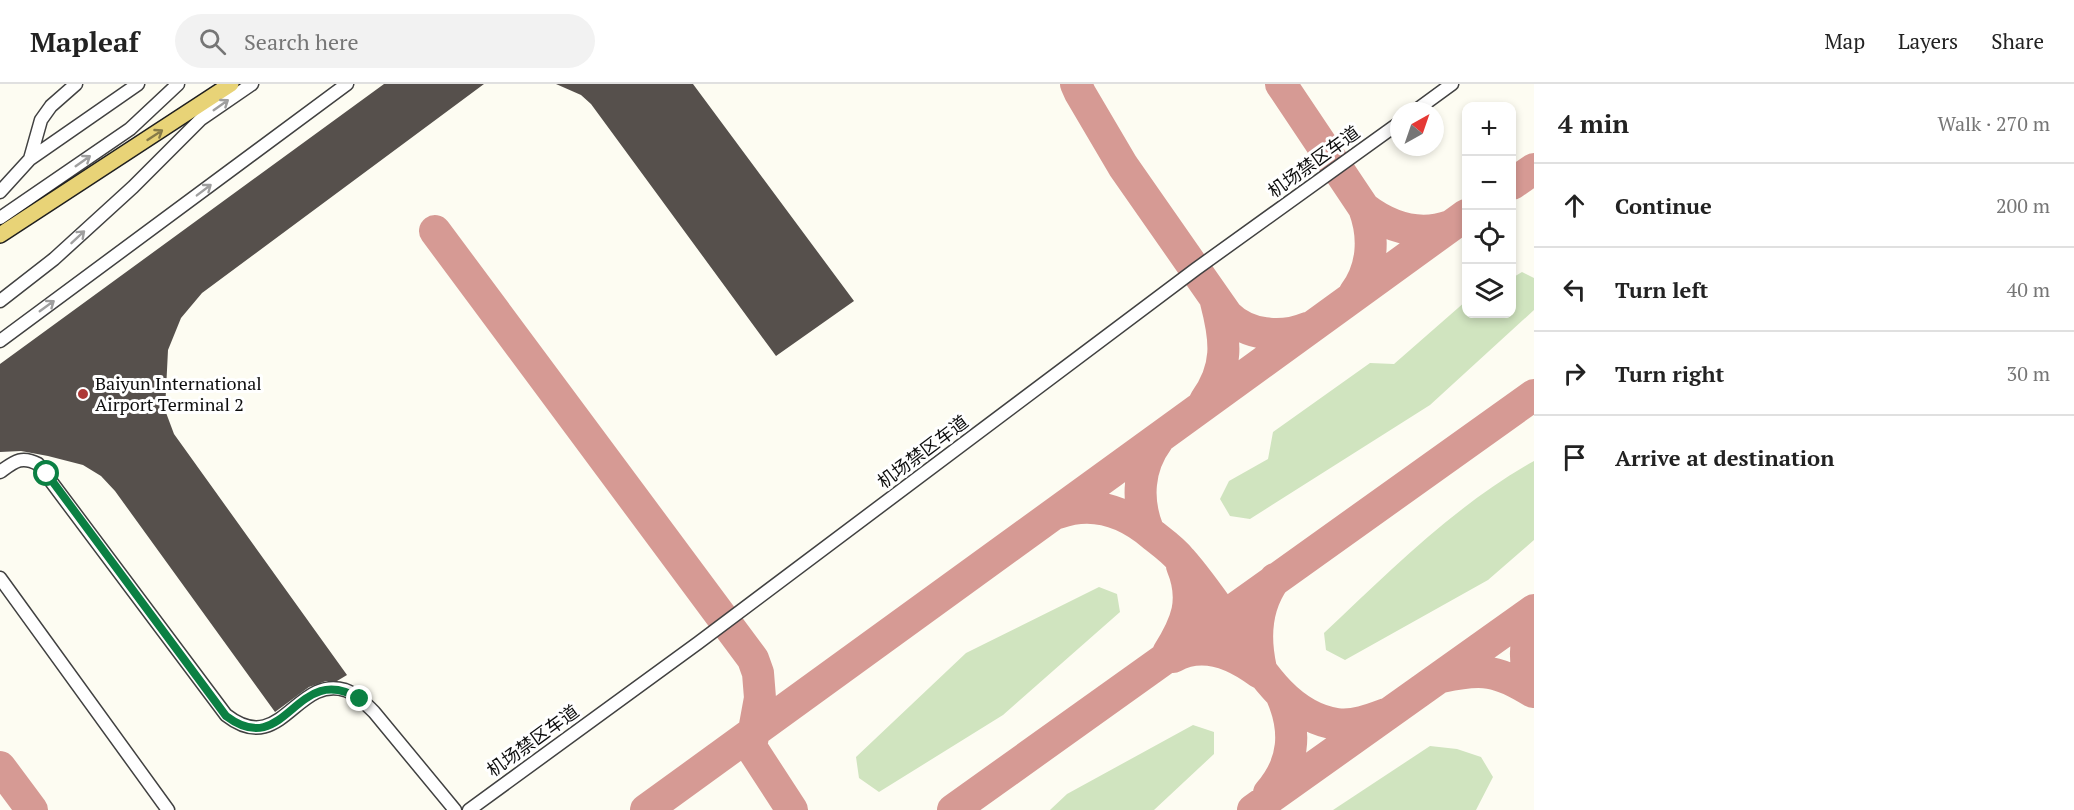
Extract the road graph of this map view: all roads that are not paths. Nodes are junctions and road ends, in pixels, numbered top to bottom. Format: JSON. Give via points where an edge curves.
{"nodes":[{"id":1,"x":76,"y":84,"type":"edge"},
{"id":2,"x":138,"y":84,"type":"edge"},
{"id":3,"x":178,"y":84,"type":"edge"},
{"id":4,"x":231,"y":84,"type":"edge"},
{"id":5,"x":252,"y":84,"type":"edge"},
{"id":6,"x":1452,"y":84,"type":"edge"},
{"id":7,"x":343,"y":85,"type":"edge"},
{"id":8,"x":1427,"y":102,"type":"edge"},
{"id":9,"x":1390,"y":129,"type":"edge"},
{"id":10,"x":30,"y":159,"type":"junction"},
{"id":11,"x":0,"y":192,"type":"edge"},
{"id":12,"x":0,"y":218,"type":"edge"},
{"id":13,"x":0,"y":235,"type":"edge"},
{"id":14,"x":0,"y":301,"type":"edge"},
{"id":15,"x":0,"y":341,"type":"edge"},
{"id":16,"x":0,"y":472,"type":"edge"},
{"id":17,"x":0,"y":578,"type":"edge"},
{"id":18,"x":168,"y":810,"type":"edge"},
{"id":19,"x":455,"y":810,"type":"edge"},
{"id":20,"x":469,"y":810,"type":"edge"}],
"edges":[{"from":1,"to":10,"type":"street","via":[[41,120]]},
{"from":2,"to":10,"type":"street"},
{"from":12,"to":3,"type":"street","one_way":true,"via":[[130,129]]},
{"from":13,"to":4,"type":"main road","one_way":true},
{"from":14,"to":5,"type":"street","one_way":true,"via":[[54,259],[201,119]]},
{"from":6,"to":8,"type":"street"},
{"from":15,"to":7,"type":"street","one_way":true},
{"from":9,"to":20,"type":"street","name":"机场禁区车道","via":[[1196,269],[699,643]]},
{"from":10,"to":11,"type":"street"},
{"from":16,"to":19,"type":"street","via":[[19,460],[29,459],[38,464],[226,716],[248,728],[261,729],[318,691],[346,691],[374,712]]},
{"from":17,"to":18,"type":"street"}]}
